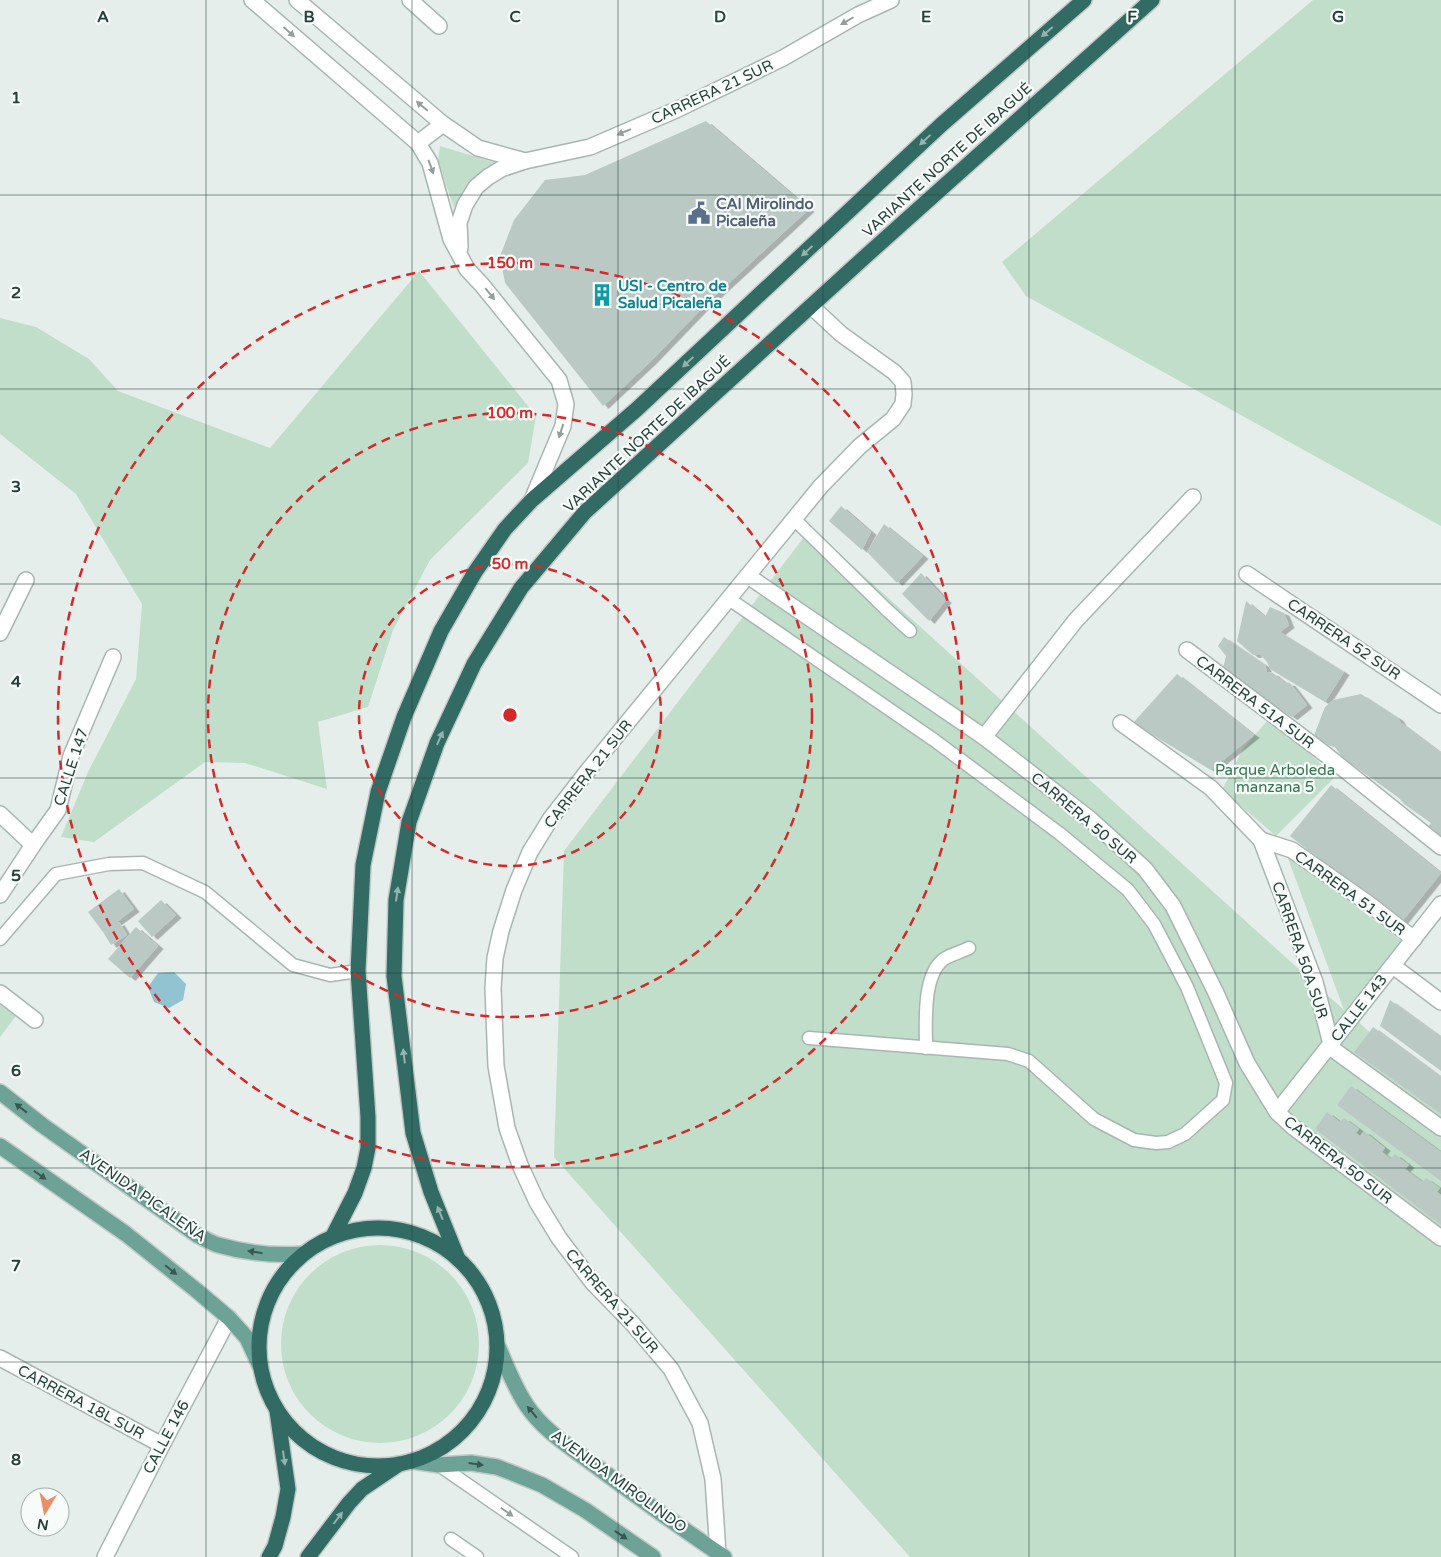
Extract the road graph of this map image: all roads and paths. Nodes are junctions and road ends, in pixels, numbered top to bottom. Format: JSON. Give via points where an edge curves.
{"nodes":[{"id":1,"x":252,"y":0,"type":"edge"},
{"id":2,"x":297,"y":0,"type":"edge"},
{"id":3,"x":410,"y":0,"type":"edge"},
{"id":4,"x":891,"y":0,"type":"edge"},
{"id":5,"x":1084,"y":0,"type":"edge"},
{"id":6,"x":1152,"y":0,"type":"edge"},
{"id":7,"x":439,"y":26,"type":"dead end"},
{"id":8,"x":443,"y":124,"type":"junction"},
{"id":9,"x":418,"y":143,"type":"junction"},
{"id":10,"x":525,"y":161,"type":"junction"},
{"id":11,"x":460,"y":256,"type":"junction"},
{"id":12,"x":812,"y":306,"type":"junction"},
{"id":13,"x":1194,"y":497,"type":"dead end"},
{"id":14,"x":532,"y":500,"type":"junction"},
{"id":15,"x":794,"y":519,"type":"junction"},
{"id":16,"x":1247,"y":574,"type":"dead end"},
{"id":17,"x":748,"y":576,"type":"junction"},
{"id":18,"x":26,"y":580,"type":"dead end"},
{"id":19,"x":730,"y":599,"type":"junction"},
{"id":20,"x":910,"y":631,"type":"dead end"},
{"id":21,"x":0,"y":633,"type":"edge"},
{"id":22,"x":1187,"y":650,"type":"dead end"},
{"id":23,"x":113,"y":657,"type":"dead end"},
{"id":24,"x":1441,"y":705,"type":"edge"},
{"id":25,"x":1121,"y":723,"type":"dead end"},
{"id":26,"x":984,"y":738,"type":"junction"},
{"id":27,"x":0,"y":814,"type":"edge"},
{"id":28,"x":1261,"y":840,"type":"junction"},
{"id":29,"x":33,"y":845,"type":"junction"},
{"id":30,"x":1441,"y":847,"type":"edge"},
{"id":31,"x":0,"y":895,"type":"edge"},
{"id":32,"x":1441,"y":904,"type":"edge"},
{"id":33,"x":0,"y":939,"type":"edge"},
{"id":34,"x":1414,"y":939,"type":"junction"},
{"id":35,"x":969,"y":948,"type":"dead end"},
{"id":36,"x":1393,"y":966,"type":"junction"},
{"id":37,"x":358,"y":971,"type":"junction"},
{"id":38,"x":0,"y":993,"type":"edge"},
{"id":39,"x":1441,"y":1002,"type":"edge"},
{"id":40,"x":35,"y":1020,"type":"dead end"},
{"id":41,"x":808,"y":1038,"type":"dead end"},
{"id":42,"x":1331,"y":1044,"type":"junction"},
{"id":43,"x":926,"y":1048,"type":"junction"},
{"id":44,"x":0,"y":1092,"type":"edge"},
{"id":45,"x":1277,"y":1112,"type":"junction"},
{"id":46,"x":1441,"y":1128,"type":"edge"},
{"id":47,"x":0,"y":1146,"type":"edge"},
{"id":48,"x":333,"y":1236,"type":"junction"},
{"id":49,"x":1441,"y":1238,"type":"edge"},
{"id":50,"x":303,"y":1254,"type":"junction"},
{"id":51,"x":458,"y":1259,"type":"junction"},
{"id":52,"x":229,"y":1318,"type":"junction"},
{"id":53,"x":497,"y":1344,"type":"junction"},
{"id":54,"x":0,"y":1358,"type":"edge"},
{"id":55,"x":260,"y":1366,"type":"junction"},
{"id":56,"x":277,"y":1409,"type":"junction"},
{"id":57,"x":162,"y":1445,"type":"junction"},
{"id":58,"x":406,"y":1462,"type":"junction"},
{"id":59,"x":438,"y":1465,"type":"junction"},
{"id":60,"x":451,"y":1539,"type":"dead end"},
{"id":61,"x":721,"y":1555,"type":"edge"},
{"id":62,"x":105,"y":1557,"type":"edge"},
{"id":63,"x":269,"y":1557,"type":"edge"},
{"id":64,"x":308,"y":1557,"type":"edge"},
{"id":65,"x":477,"y":1557,"type":"edge"},
{"id":66,"x":572,"y":1557,"type":"edge"},
{"id":67,"x":654,"y":1557,"type":"edge"}],
"edges":[{"from":1,"to":9,"type":"street","one_way":true},
{"from":8,"to":2,"type":"street","name":"CARRERA 21 SUR","one_way":true},
{"from":3,"to":7,"type":"street"},
{"from":4,"to":10,"type":"street","name":"CARRERA 21 SUR","one_way":true,"via":[[676,110],[590,147]]},
{"from":5,"to":14,"type":"highway","name":"VARIANTE NORTE DE IBAGUÉ","one_way":true,"via":[[941,125],[637,409]]},
{"from":6,"to":12,"type":"highway","name":"VARIANTE NORTE DE IBAGUÉ"},
{"from":8,"to":9,"type":"street"},
{"from":8,"to":10,"type":"street","name":"CARRERA 21 SUR","via":[[478,148]]},
{"from":9,"to":11,"type":"street","one_way":true,"via":[[430,163],[451,239]]},
{"from":10,"to":11,"type":"street","name":"CARRERA 21 SUR","via":[[501,169],[476,187],[459,223]]},
{"from":11,"to":14,"type":"street","one_way":true,"via":[[559,380],[566,404],[563,426]]},
{"from":12,"to":15,"type":"street","name":"CARRERA 21 SUR","via":[[841,334],[894,372],[903,382],[904,394],[893,419],[860,446]]},
{"from":51,"to":12,"type":"highway","name":"VARIANTE NORTE DE IBAGUÉ","one_way":true,"via":[[431,1192],[413,1133],[394,976],[396,900],[409,822],[437,743],[474,664],[521,588],[585,512]]},
{"from":13,"to":26,"type":"street","via":[[1076,620]]},
{"from":14,"to":37,"type":"highway","name":"VARIANTE NORTE DE IBAGUÉ","via":[[505,529],[475,572],[441,631],[404,717],[378,792],[363,865]]},
{"from":15,"to":17,"type":"street","name":"CARRERA 21 SUR"},
{"from":15,"to":20,"type":"lane"},
{"from":16,"to":24,"type":"street","name":"CARRERA 52 SUR"},
{"from":17,"to":19,"type":"street","name":"CARRERA 21 SUR"},
{"from":17,"to":26,"type":"street","name":"CARRERA 50 SUR"},
{"from":18,"to":21,"type":"street"},
{"from":19,"to":43,"type":"lane","via":[[942,746],[1059,833],[1128,890],[1154,924],[1187,987],[1226,1083],[1222,1100],[1184,1134],[1168,1142],[1156,1143],[1134,1140],[1094,1119],[1029,1061],[1008,1054]]},
{"from":19,"to":61,"type":"street","name":"CARRERA 21 SUR","via":[[550,818],[530,852],[506,915],[495,958],[493,988],[496,1066],[507,1128],[520,1165],[559,1238],[593,1283],[671,1370],[700,1423],[713,1480]]},
{"from":22,"to":30,"type":"street","name":"CARRERA 51A SUR"},
{"from":23,"to":29,"type":"street","name":"CALLE 147","via":[[71,756],[58,810]]},
{"from":25,"to":28,"type":"street","name":"CARRERA 51 SUR","via":[[1210,788]]},
{"from":26,"to":45,"type":"street","name":"CARRERA 50 SUR","via":[[1090,819],[1145,868],[1173,906],[1247,1063]]},
{"from":27,"to":29,"type":"street"},
{"from":28,"to":34,"type":"street","name":"CARRERA 51 SUR","via":[[1292,850]]},
{"from":28,"to":42,"type":"street","name":"CARRERA 50A SUR","via":[[1315,982]]},
{"from":29,"to":31,"type":"street","name":"CALLE 147"},
{"from":32,"to":34,"type":"street","name":"CALLE 143"},
{"from":33,"to":37,"type":"lane","via":[[56,874],[109,864],[143,862],[204,892],[293,965],[330,975]]},
{"from":34,"to":36,"type":"street","name":"CALLE 143"},
{"from":35,"to":43,"type":"lane","via":[[943,960],[932,976],[926,1007]]},
{"from":36,"to":39,"type":"street"},
{"from":36,"to":42,"type":"street","name":"CALLE 143"},
{"from":37,"to":48,"type":"highway","name":"VARIANTE NORTE DE IBAGUÉ","via":[[368,1148],[355,1193]]},
{"from":38,"to":40,"type":"street"},
{"from":41,"to":43,"type":"lane"},
{"from":42,"to":45,"type":"street","name":"CALLE 143"},
{"from":42,"to":46,"type":"street","via":[[1334,1050]]},
{"from":50,"to":44,"type":"main road","name":"AVENIDA PICALEÑA","one_way":true,"via":[[273,1255],[244,1250],[217,1245],[197,1235]]},
{"from":45,"to":49,"type":"street","name":"CARRERA 50 SUR"},
{"from":47,"to":52,"type":"main road","one_way":true,"via":[[126,1234]]},
{"from":48,"to":50,"type":"highway"},
{"from":48,"to":51,"type":"highway","via":[[370,1228],[408,1232],[443,1247]]},
{"from":50,"to":55,"type":"highway","via":[[285,1271],[271,1292],[262,1316],[258,1341]]},
{"from":51,"to":53,"type":"highway","via":[[486,1298]]},
{"from":52,"to":55,"type":"main road","via":[[247,1338]]},
{"from":52,"to":57,"type":"street","name":"CALLE 146"},
{"from":53,"to":58,"type":"highway","via":[[490,1388],[467,1426],[432,1453]]},
{"from":61,"to":53,"type":"main road","name":"AVENIDA MIROLINDO","one_way":true,"via":[[610,1477],[543,1424],[516,1387]]},
{"from":54,"to":57,"type":"street","name":"CARRERA 18L SUR"},
{"from":55,"to":56,"type":"highway","via":[[266,1388]]},
{"from":56,"to":58,"type":"highway","via":[[289,1426],[321,1451],[360,1464]]},
{"from":56,"to":63,"type":"highway","one_way":true,"via":[[288,1489],[275,1546]]},
{"from":57,"to":62,"type":"street","name":"CALLE 146"},
{"from":58,"to":59,"type":"main road"},
{"from":64,"to":58,"type":"highway","one_way":true,"via":[[362,1490]]},
{"from":59,"to":66,"type":"lane","one_way":true},
{"from":59,"to":67,"type":"main road","one_way":true,"via":[[471,1463],[497,1468],[542,1485]]},
{"from":60,"to":65,"type":"lane"}]}
